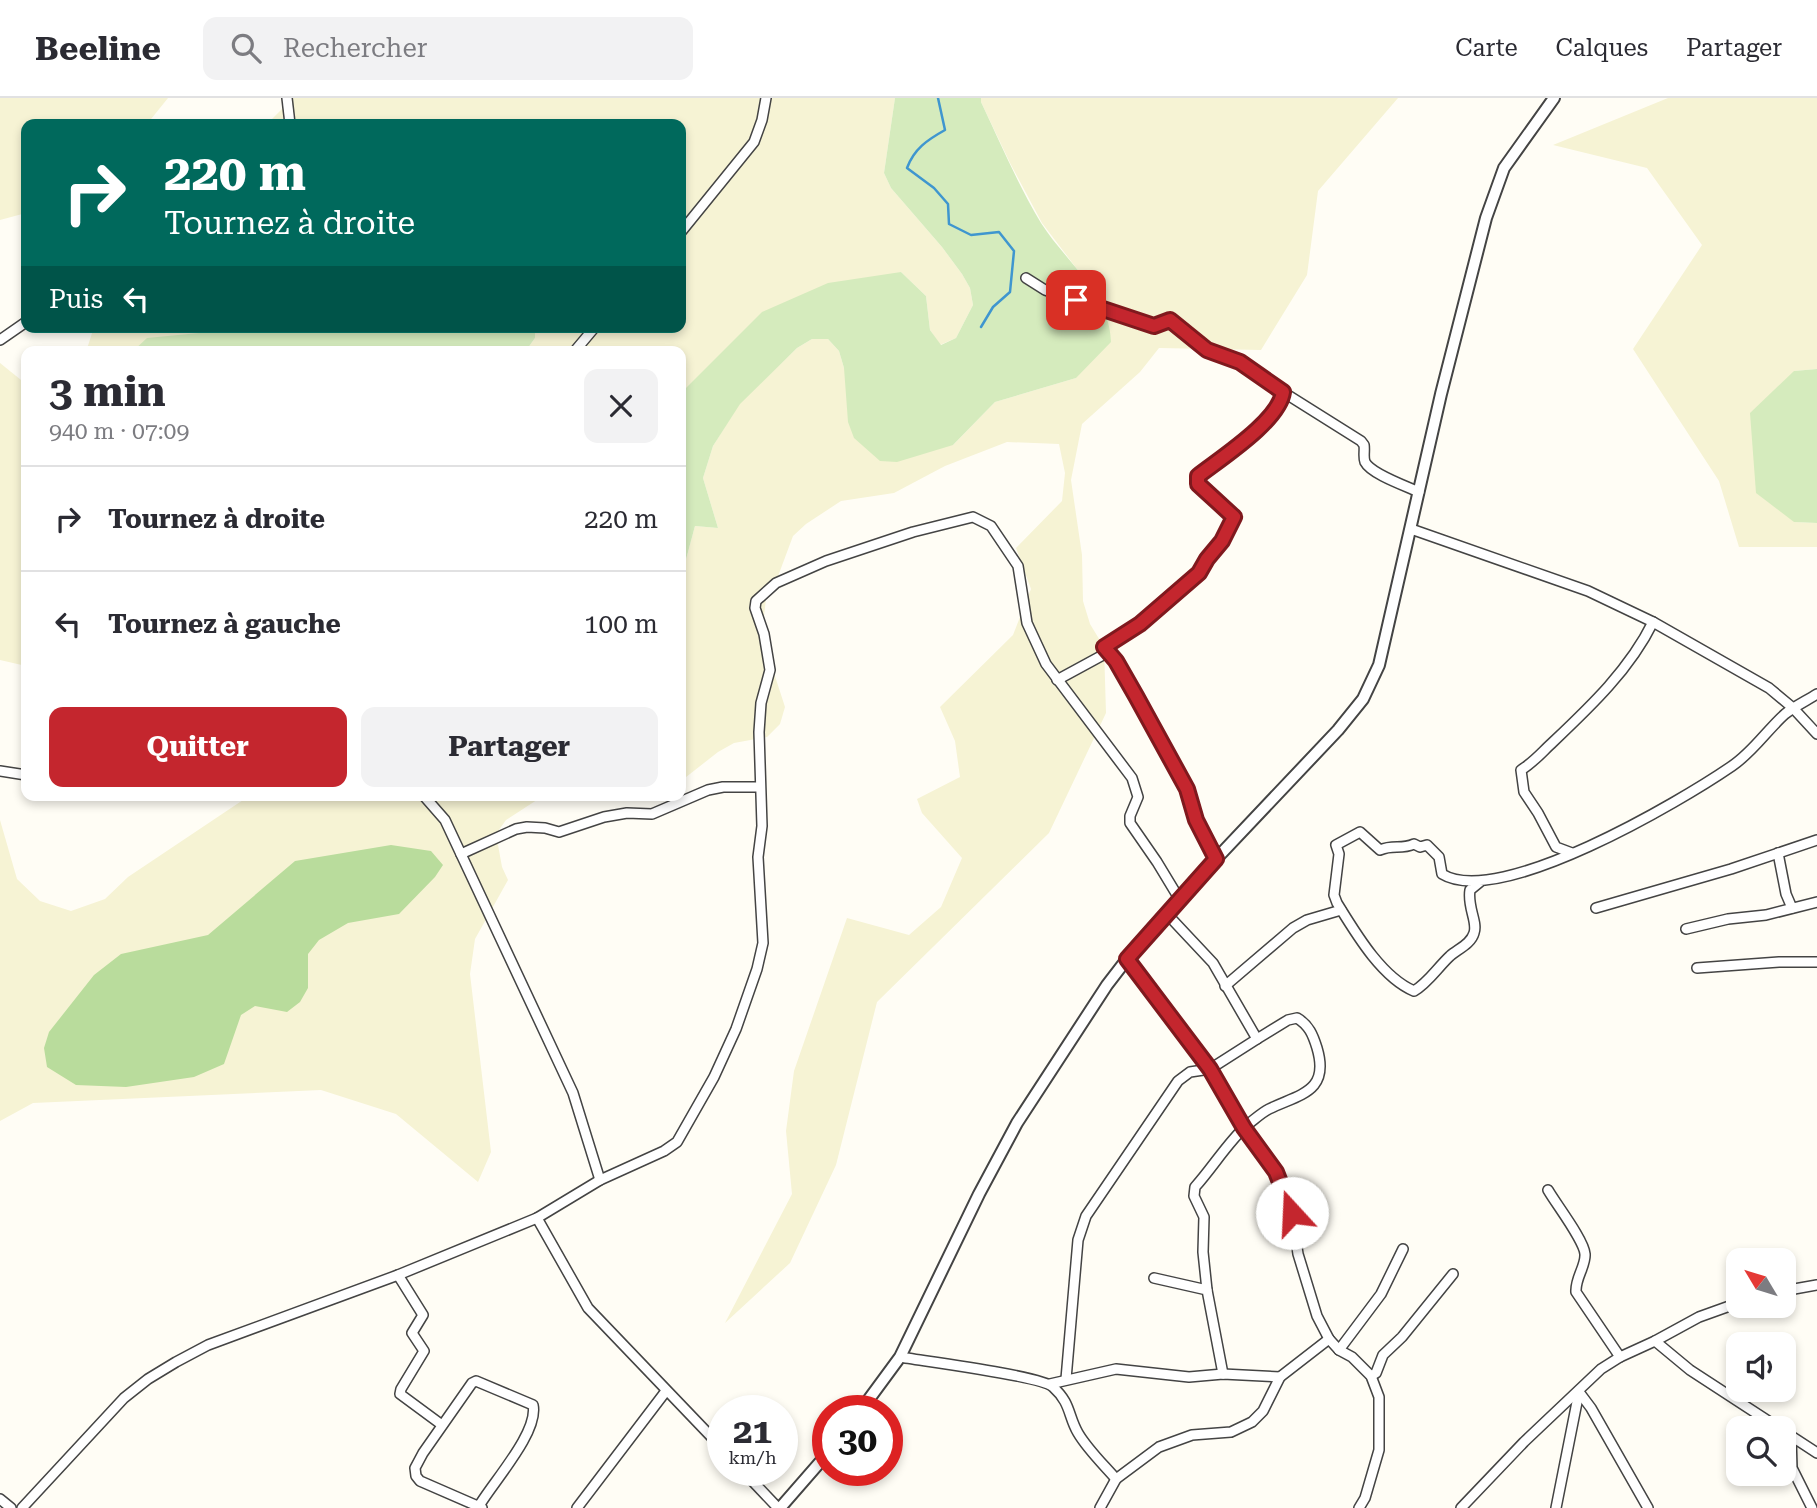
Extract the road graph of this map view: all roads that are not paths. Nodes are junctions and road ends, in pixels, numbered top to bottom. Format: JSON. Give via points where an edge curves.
{"nodes":[{"id":1,"x":287,"y":98,"type":"edge"},
{"id":2,"x":765,"y":98,"type":"edge"},
{"id":3,"x":1554,"y":98,"type":"edge"},
{"id":4,"x":289,"y":119,"type":"edge"},
{"id":5,"x":686,"y":226,"type":"edge"},
{"id":6,"x":1026,"y":278,"type":"dead end"},
{"id":7,"x":21,"y":325,"type":"edge"},
{"id":8,"x":0,"y":340,"type":"edge"},
{"id":9,"x":1283,"y":392,"type":"junction"},
{"id":10,"x":1419,"y":492,"type":"junction"},
{"id":11,"x":1411,"y":529,"type":"junction"},
{"id":12,"x":1653,"y":622,"type":"junction"},
{"id":13,"x":1104,"y":647,"type":"junction"},
{"id":14,"x":1057,"y":680,"type":"junction"},
{"id":15,"x":1817,"y":694,"type":"edge"},
{"id":16,"x":1794,"y":708,"type":"junction"},
{"id":17,"x":1817,"y":734,"type":"edge"},
{"id":18,"x":0,"y":771,"type":"edge"},
{"id":19,"x":21,"y":774,"type":"edge"},
{"id":20,"x":759,"y":787,"type":"junction"},
{"id":21,"x":686,"y":799,"type":"edge"},
{"id":22,"x":429,"y":801,"type":"edge"},
{"id":23,"x":681,"y":801,"type":"edge"},
{"id":24,"x":1817,"y":840,"type":"edge"},
{"id":25,"x":1572,"y":853,"type":"junction"},
{"id":26,"x":1778,"y":853,"type":"junction"},
{"id":27,"x":461,"y":854,"type":"junction"},
{"id":28,"x":1216,"y":859,"type":"junction"},
{"id":29,"x":1480,"y":881,"type":"junction"},
{"id":30,"x":1180,"y":900,"type":"junction"},
{"id":31,"x":1817,"y":902,"type":"edge"},
{"id":32,"x":1596,"y":908,"type":"dead end"},
{"id":33,"x":1792,"y":908,"type":"junction"},
{"id":34,"x":1341,"y":909,"type":"junction"},
{"id":35,"x":1167,"y":914,"type":"junction"},
{"id":36,"x":1686,"y":929,"type":"dead end"},
{"id":37,"x":1127,"y":959,"type":"junction"},
{"id":38,"x":1817,"y":962,"type":"edge"},
{"id":39,"x":1697,"y":968,"type":"dead end"},
{"id":40,"x":1225,"y":986,"type":"junction"},
{"id":41,"x":1257,"y":1039,"type":"junction"},
{"id":42,"x":1210,"y":1069,"type":"junction"},
{"id":43,"x":1244,"y":1128,"type":"junction"},
{"id":44,"x":600,"y":1180,"type":"junction"},
{"id":45,"x":1548,"y":1190,"type":"dead end"},
{"id":46,"x":537,"y":1218,"type":"junction"},
{"id":47,"x":1403,"y":1250,"type":"dead end"},
{"id":48,"x":1453,"y":1274,"type":"dead end"},
{"id":49,"x":397,"y":1275,"type":"junction"},
{"id":50,"x":1154,"y":1278,"type":"dead end"},
{"id":51,"x":1817,"y":1285,"type":"edge"},
{"id":52,"x":1796,"y":1289,"type":"edge"},
{"id":53,"x":1207,"y":1290,"type":"junction"},
{"id":54,"x":1726,"y":1307,"type":"edge"},
{"id":55,"x":1329,"y":1339,"type":"junction"},
{"id":56,"x":1656,"y":1341,"type":"junction"},
{"id":57,"x":1339,"y":1350,"type":"junction"},
{"id":58,"x":900,"y":1357,"type":"junction"},
{"id":59,"x":1620,"y":1357,"type":"junction"},
{"id":60,"x":1223,"y":1374,"type":"junction"},
{"id":61,"x":1371,"y":1376,"type":"junction"},
{"id":62,"x":1280,"y":1377,"type":"junction"},
{"id":63,"x":1066,"y":1379,"type":"junction"},
{"id":64,"x":1050,"y":1384,"type":"junction"},
{"id":65,"x":666,"y":1391,"type":"junction"},
{"id":66,"x":1579,"y":1392,"type":"junction"},
{"id":67,"x":872,"y":1395,"type":"edge"},
{"id":68,"x":1761,"y":1416,"type":"edge"},
{"id":69,"x":442,"y":1425,"type":"junction"},
{"id":70,"x":707,"y":1433,"type":"edge"},
{"id":71,"x":1796,"y":1440,"type":"edge"},
{"id":72,"x":1817,"y":1453,"type":"edge"},
{"id":73,"x":812,"y":1471,"type":"edge"},
{"id":74,"x":1796,"y":1476,"type":"edge"},
{"id":75,"x":1116,"y":1479,"type":"junction"},
{"id":76,"x":758,"y":1486,"type":"edge"},
{"id":77,"x":0,"y":1499,"type":"edge"},
{"id":78,"x":480,"y":1507,"type":"edge"},
{"id":79,"x":11,"y":1508,"type":"edge"},
{"id":80,"x":22,"y":1508,"type":"edge"},
{"id":81,"x":577,"y":1508,"type":"edge"},
{"id":82,"x":779,"y":1508,"type":"edge"},
{"id":83,"x":1100,"y":1508,"type":"edge"},
{"id":84,"x":1359,"y":1508,"type":"edge"},
{"id":85,"x":1461,"y":1508,"type":"edge"},
{"id":86,"x":1556,"y":1508,"type":"edge"},
{"id":87,"x":1647,"y":1508,"type":"edge"},
{"id":88,"x":1812,"y":1508,"type":"edge"}],
"edges":[{"from":1,"to":4,"type":"street"},
{"from":2,"to":5,"type":"street","via":[[754,142]]},
{"from":3,"to":10,"type":"street","via":[[1504,168],[1486,218]]},
{"from":6,"to":9,"type":"street","via":[[1045,290],[1154,326],[1170,320],[1207,350],[1240,362]]},
{"from":7,"to":8,"type":"street"},
{"from":9,"to":10,"type":"street","via":[[1361,442],[1363,460],[1370,467]]},
{"from":9,"to":13,"type":"street","via":[[1276,410],[1198,476],[1198,484],[1234,517],[1222,541],[1199,573],[1140,624]]},
{"from":10,"to":11,"type":"street"},
{"from":11,"to":12,"type":"street","via":[[1588,591]]},
{"from":11,"to":28,"type":"street","via":[[1379,665],[1363,699]]},
{"from":12,"to":16,"type":"street","via":[[1769,688]]},
{"from":12,"to":25,"type":"street","via":[[1628,664],[1602,694],[1535,762],[1521,770],[1524,793],[1556,847]]},
{"from":13,"to":14,"type":"street","via":[[1103,655]]},
{"from":13,"to":28,"type":"street","via":[[1187,789],[1196,820]]},
{"from":14,"to":20,"type":"street","via":[[1027,622],[1018,566],[983,520],[972,517],[854,550],[776,583],[756,601],[770,670],[761,703]]},
{"from":14,"to":30,"type":"street","via":[[1132,778],[1138,797],[1130,823]]},
{"from":15,"to":16,"type":"street"},
{"from":16,"to":17,"type":"street"},
{"from":16,"to":25,"type":"street","via":[[1735,764],[1617,835]]},
{"from":18,"to":19,"type":"street"},
{"from":20,"to":21,"type":"street","via":[[708,789]]},
{"from":20,"to":44,"type":"street","via":[[763,943],[736,1029],[677,1142]]},
{"from":22,"to":27,"type":"street","via":[[445,820]]},
{"from":23,"to":27,"type":"street","via":[[652,814],[604,817],[559,832],[516,829]]},
{"from":24,"to":26,"type":"street"},
{"from":25,"to":29,"type":"street","via":[[1509,877]]},
{"from":26,"to":32,"type":"street"},
{"from":26,"to":33,"type":"street"},
{"from":27,"to":44,"type":"street","via":[[573,1093]]},
{"from":28,"to":30,"type":"street"},
{"from":29,"to":34,"type":"street","via":[[1442,874],[1439,857],[1427,845],[1380,850],[1356,832],[1336,845],[1334,895]]},
{"from":29,"to":34,"type":"street","via":[[1470,890],[1468,901],[1475,931],[1471,941],[1414,991],[1369,952]]},
{"from":30,"to":35,"type":"street"},
{"from":31,"to":33,"type":"street"},
{"from":33,"to":36,"type":"street"},
{"from":34,"to":40,"type":"street","via":[[1293,928]]},
{"from":35,"to":37,"type":"street"},
{"from":35,"to":40,"type":"street","via":[[1213,963]]},
{"from":37,"to":42,"type":"street"},
{"from":37,"to":58,"type":"street","via":[[1017,1122]]},
{"from":38,"to":39,"type":"street"},
{"from":40,"to":41,"type":"street"},
{"from":41,"to":42,"type":"street"},
{"from":41,"to":43,"type":"street","via":[[1297,1018],[1313,1036],[1321,1060],[1320,1075],[1305,1094],[1266,1110]]},
{"from":42,"to":43,"type":"street"},
{"from":42,"to":63,"type":"street","via":[[1190,1072],[1178,1081],[1086,1216],[1078,1240]]},
{"from":43,"to":53,"type":"street","via":[[1195,1187],[1194,1196],[1204,1217]]},
{"from":43,"to":55,"type":"street","via":[[1287,1195],[1298,1254]]},
{"from":44,"to":46,"type":"street"},
{"from":45,"to":59,"type":"street","via":[[1586,1255],[1575,1282],[1576,1292]]},
{"from":46,"to":49,"type":"street"},
{"from":46,"to":65,"type":"street","via":[[588,1308]]},
{"from":47,"to":57,"type":"street","via":[[1381,1294]]},
{"from":48,"to":61,"type":"street","via":[[1383,1355]]},
{"from":49,"to":69,"type":"street","via":[[421,1311],[422,1320],[412,1333],[424,1351],[400,1394]]},
{"from":49,"to":80,"type":"street","via":[[208,1345],[148,1379],[124,1398]]},
{"from":50,"to":53,"type":"street"},
{"from":51,"to":52,"type":"street"},
{"from":53,"to":60,"type":"street"},
{"from":54,"to":56,"type":"street"},
{"from":55,"to":57,"type":"street"},
{"from":55,"to":62,"type":"street"},
{"from":56,"to":59,"type":"street"},
{"from":56,"to":68,"type":"street","via":[[1690,1370]]},
{"from":57,"to":61,"type":"street"},
{"from":58,"to":64,"type":"street"},
{"from":58,"to":67,"type":"street"},
{"from":59,"to":66,"type":"street"},
{"from":60,"to":62,"type":"street"},
{"from":60,"to":63,"type":"street","via":[[1189,1377],[1116,1369]]},
{"from":61,"to":84,"type":"street","via":[[1379,1397],[1379,1451]]},
{"from":62,"to":75,"type":"street","via":[[1263,1411],[1252,1422],[1231,1432],[1192,1435],[1159,1447]]},
{"from":63,"to":64,"type":"street"},
{"from":64,"to":75,"type":"street","via":[[1069,1406],[1076,1430]]},
{"from":65,"to":70,"type":"street"},
{"from":65,"to":81,"type":"street"},
{"from":66,"to":85,"type":"street"},
{"from":66,"to":86,"type":"street"},
{"from":66,"to":87,"type":"street"},
{"from":69,"to":78,"type":"street","via":[[415,1468],[416,1476]]},
{"from":69,"to":78,"type":"street","via":[[476,1381],[534,1407],[528,1433]]},
{"from":71,"to":72,"type":"street"},
{"from":73,"to":82,"type":"street"},
{"from":74,"to":88,"type":"street"},
{"from":75,"to":83,"type":"street"},
{"from":76,"to":82,"type":"street"},
{"from":77,"to":79,"type":"street"}]}
